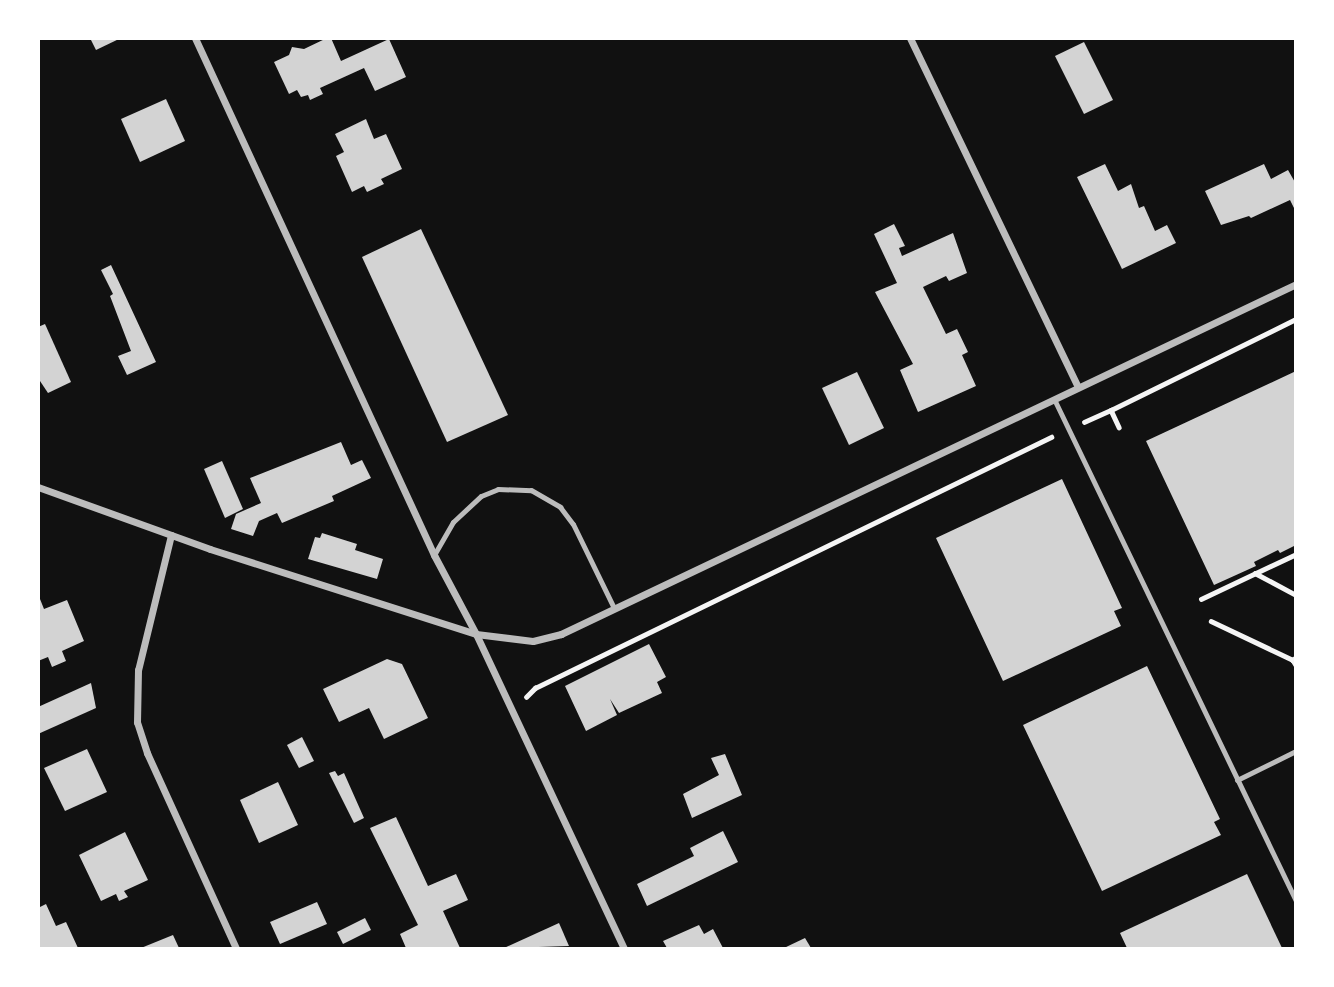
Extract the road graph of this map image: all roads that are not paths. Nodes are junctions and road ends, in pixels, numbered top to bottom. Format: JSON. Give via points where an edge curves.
{"nodes":[{"id":1,"x":195,"y":38,"type":"edge"},
{"id":2,"x":910,"y":38,"type":"edge"},
{"id":3,"x":1296,"y":284,"type":"edge"},
{"id":4,"x":1078,"y":387,"type":"junction"},
{"id":5,"x":1054,"y":399,"type":"junction"},
{"id":6,"x":38,"y":487,"type":"edge"},
{"id":7,"x":172,"y":535,"type":"junction"},
{"id":8,"x":434,"y":555,"type":"junction"},
{"id":9,"x":614,"y":608,"type":"junction"},
{"id":10,"x":476,"y":634,"type":"junction"},
{"id":11,"x":1296,"y":751,"type":"edge"},
{"id":12,"x":1237,"y":780,"type":"junction"},
{"id":13,"x":1296,"y":901,"type":"edge"},
{"id":14,"x":236,"y":948,"type":"edge"},
{"id":15,"x":624,"y":948,"type":"edge"}],
"edges":[{"from":1,"to":8,"type":"street"},
{"from":2,"to":4,"type":"street"},
{"from":3,"to":4,"type":"street"},
{"from":4,"to":5,"type":"street"},
{"from":5,"to":9,"type":"street"},
{"from":5,"to":12,"type":"lane"},
{"from":6,"to":7,"type":"street"},
{"from":7,"to":10,"type":"street"},
{"from":7,"to":14,"type":"street","via":[[138,670],[137,723]]},
{"from":8,"to":9,"type":"lane","via":[[453,522],[481,496],[498,489],[531,490],[560,507],[573,524]]},
{"from":8,"to":10,"type":"street"},
{"from":9,"to":10,"type":"street","via":[[561,634],[540,639],[514,641]]},
{"from":10,"to":15,"type":"street"},
{"from":11,"to":12,"type":"lane"},
{"from":12,"to":13,"type":"lane"}]}
